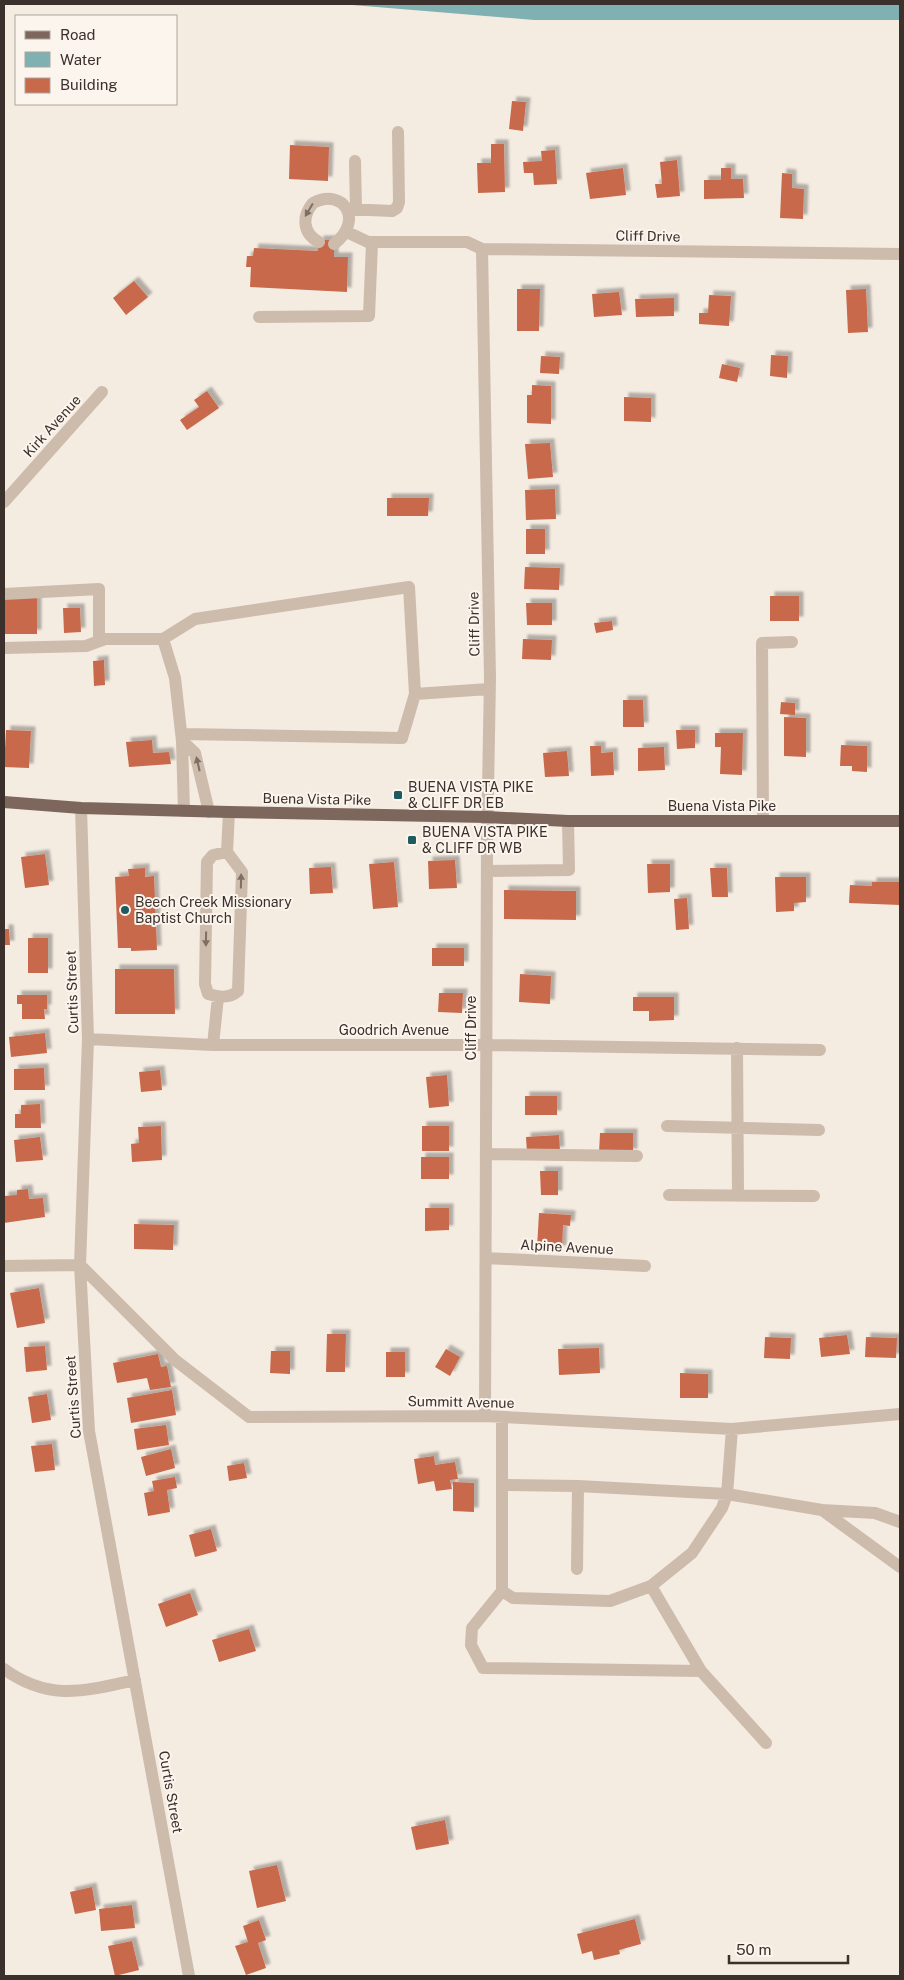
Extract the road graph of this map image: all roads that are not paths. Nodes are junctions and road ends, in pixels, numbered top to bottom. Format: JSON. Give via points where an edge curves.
{"nodes":[{"id":1,"x":398,"y":132,"type":"dead end"},
{"id":2,"x":355,"y":161,"type":"dead end"},
{"id":3,"x":351,"y":209,"type":"junction"},
{"id":4,"x":347,"y":232,"type":"junction"},
{"id":5,"x":319,"y":242,"type":"dead end"},
{"id":6,"x":372,"y":242,"type":"junction"},
{"id":7,"x":334,"y":244,"type":"dead end"},
{"id":8,"x":482,"y":249,"type":"junction"},
{"id":9,"x":900,"y":254,"type":"edge"},
{"id":10,"x":259,"y":317,"type":"dead end"},
{"id":11,"x":102,"y":392,"type":"dead end"},
{"id":12,"x":4,"y":502,"type":"edge"},
{"id":13,"x":4,"y":594,"type":"edge"},
{"id":14,"x":163,"y":639,"type":"junction"},
{"id":15,"x":99,"y":641,"type":"junction"},
{"id":16,"x":792,"y":642,"type":"dead end"},
{"id":17,"x":4,"y":648,"type":"edge"},
{"id":18,"x":490,"y":689,"type":"junction"},
{"id":19,"x":415,"y":694,"type":"junction"},
{"id":20,"x":182,"y":737,"type":"junction"},
{"id":21,"x":4,"y":802,"type":"edge"},
{"id":22,"x":81,"y":808,"type":"junction"},
{"id":23,"x":184,"y":811,"type":"junction"},
{"id":24,"x":209,"y":812,"type":"junction"},
{"id":25,"x":229,"y":812,"type":"junction"},
{"id":26,"x":487,"y":817,"type":"junction"},
{"id":27,"x":568,"y":821,"type":"junction"},
{"id":28,"x":763,"y":821,"type":"junction"},
{"id":29,"x":900,"y":821,"type":"edge"},
{"id":30,"x":227,"y":852,"type":"junction"},
{"id":31,"x":487,"y":871,"type":"junction"},
{"id":32,"x":218,"y":997,"type":"junction"},
{"id":33,"x":88,"y":1040,"type":"junction"},
{"id":34,"x":213,"y":1045,"type":"junction"},
{"id":35,"x":486,"y":1045,"type":"junction"},
{"id":36,"x":737,"y":1048,"type":"junction"},
{"id":37,"x":820,"y":1050,"type":"dead end"},
{"id":38,"x":667,"y":1126,"type":"dead end"},
{"id":39,"x":738,"y":1128,"type":"junction"},
{"id":40,"x":819,"y":1130,"type":"dead end"},
{"id":41,"x":486,"y":1154,"type":"junction"},
{"id":42,"x":637,"y":1156,"type":"dead end"},
{"id":43,"x":669,"y":1195,"type":"dead end"},
{"id":44,"x":738,"y":1196,"type":"junction"},
{"id":45,"x":814,"y":1196,"type":"dead end"},
{"id":46,"x":486,"y":1258,"type":"junction"},
{"id":47,"x":80,"y":1265,"type":"junction"},
{"id":48,"x":4,"y":1266,"type":"edge"},
{"id":49,"x":646,"y":1266,"type":"dead end"},
{"id":50,"x":900,"y":1414,"type":"edge"},
{"id":51,"x":485,"y":1416,"type":"junction"},
{"id":52,"x":502,"y":1417,"type":"junction"},
{"id":53,"x":732,"y":1429,"type":"junction"},
{"id":54,"x":503,"y":1485,"type":"junction"},
{"id":55,"x":578,"y":1486,"type":"junction"},
{"id":56,"x":726,"y":1494,"type":"junction"},
{"id":57,"x":822,"y":1510,"type":"junction"},
{"id":58,"x":900,"y":1522,"type":"edge"},
{"id":59,"x":900,"y":1567,"type":"edge"},
{"id":60,"x":577,"y":1569,"type":"dead end"},
{"id":61,"x":651,"y":1586,"type":"junction"},
{"id":62,"x":502,"y":1591,"type":"junction"},
{"id":63,"x":4,"y":1669,"type":"edge"},
{"id":64,"x":701,"y":1671,"type":"junction"},
{"id":65,"x":135,"y":1680,"type":"junction"},
{"id":66,"x":766,"y":1743,"type":"dead end"},
{"id":67,"x":189,"y":1976,"type":"edge"}],
"edges":[{"from":1,"to":3,"type":"street","via":[[397,208]]},
{"from":2,"to":3,"type":"street"},
{"from":3,"to":4,"type":"street"},
{"from":3,"to":5,"type":"street","one_way":true,"via":[[327,198],[313,203],[305,216],[305,224],[312,238]]},
{"from":4,"to":6,"type":"street"},
{"from":4,"to":7,"type":"street"},
{"from":6,"to":8,"type":"street","via":[[467,242]]},
{"from":6,"to":10,"type":"street","via":[[369,316]]},
{"from":8,"to":9,"type":"street","name":"Cliff Drive"},
{"from":8,"to":18,"type":"street","name":"Cliff Drive"},
{"from":11,"to":12,"type":"street","name":"Kirk Avenue"},
{"from":13,"to":15,"type":"street","via":[[99,589]]},
{"from":14,"to":15,"type":"street"},
{"from":14,"to":19,"type":"street","via":[[194,619],[409,587]]},
{"from":14,"to":20,"type":"street","via":[[175,678]]},
{"from":15,"to":17,"type":"street","via":[[86,646]]},
{"from":16,"to":28,"type":"street","via":[[762,643]]},
{"from":18,"to":19,"type":"street"},
{"from":18,"to":26,"type":"street","name":"Cliff Drive"},
{"from":19,"to":20,"type":"street","via":[[402,738]]},
{"from":20,"to":23,"type":"street"},
{"from":24,"to":20,"type":"street","one_way":true,"via":[[195,753]]},
{"from":21,"to":22,"type":"main road","name":"Buena Vista Pike"},
{"from":22,"to":23,"type":"main road","name":"Buena Vista Pike"},
{"from":22,"to":33,"type":"street","name":"Curtis Street"},
{"from":23,"to":24,"type":"main road","name":"Buena Vista Pike"},
{"from":24,"to":25,"type":"main road","name":"Buena Vista Pike"},
{"from":25,"to":26,"type":"main road","name":"Buena Vista Pike"},
{"from":25,"to":30,"type":"street"},
{"from":26,"to":27,"type":"main road","name":"Buena Vista Pike"},
{"from":26,"to":31,"type":"street","name":"Cliff Drive"},
{"from":27,"to":28,"type":"main road","name":"Buena Vista Pike"},
{"from":27,"to":31,"type":"street","via":[[569,870]]},
{"from":28,"to":29,"type":"main road","name":"Buena Vista Pike"},
{"from":32,"to":30,"type":"street","one_way":true,"via":[[232,996],[238,991],[242,872]]},
{"from":30,"to":32,"type":"street","one_way":true,"via":[[213,855],[207,862],[205,984],[208,994]]},
{"from":31,"to":35,"type":"street","name":"Cliff Drive"},
{"from":32,"to":34,"type":"street"},
{"from":33,"to":34,"type":"street","name":"Goodrich Avenue"},
{"from":33,"to":47,"type":"street","name":"Curtis Street"},
{"from":34,"to":35,"type":"street","name":"Goodrich Avenue"},
{"from":35,"to":36,"type":"street","name":"Goodrich Avenue"},
{"from":35,"to":41,"type":"street","name":"Cliff Drive"},
{"from":36,"to":37,"type":"street","name":"Goodrich Avenue"},
{"from":36,"to":39,"type":"street"},
{"from":38,"to":39,"type":"street"},
{"from":39,"to":40,"type":"street"},
{"from":39,"to":44,"type":"street"},
{"from":41,"to":42,"type":"street"},
{"from":41,"to":46,"type":"street","name":"Cliff Drive"},
{"from":43,"to":44,"type":"street"},
{"from":44,"to":45,"type":"street"},
{"from":46,"to":49,"type":"street","name":"Alpine Avenue"},
{"from":46,"to":51,"type":"street","name":"Cliff Drive"},
{"from":47,"to":48,"type":"street"},
{"from":47,"to":51,"type":"street","name":"Summitt Avenue","via":[[175,1360],[250,1417]]},
{"from":47,"to":65,"type":"street","name":"Curtis Street","via":[[90,1431]]},
{"from":50,"to":53,"type":"street","name":"Summitt Avenue"},
{"from":51,"to":52,"type":"street","name":"Summitt Avenue"},
{"from":52,"to":53,"type":"street","name":"Summitt Avenue"},
{"from":52,"to":54,"type":"street"},
{"from":53,"to":56,"type":"street"},
{"from":54,"to":55,"type":"street"},
{"from":54,"to":62,"type":"street"},
{"from":55,"to":56,"type":"street"},
{"from":55,"to":60,"type":"street"},
{"from":56,"to":57,"type":"street"},
{"from":56,"to":61,"type":"street","via":[[722,1508],[692,1553]]},
{"from":57,"to":58,"type":"street","via":[[876,1513]]},
{"from":57,"to":59,"type":"street"},
{"from":61,"to":62,"type":"street","via":[[610,1601],[513,1598]]},
{"from":61,"to":64,"type":"street"},
{"from":62,"to":64,"type":"street","via":[[472,1628],[471,1645],[483,1668]]},
{"from":63,"to":65,"type":"street","via":[[19,1681],[52,1692],[83,1691]]},
{"from":64,"to":66,"type":"street"},
{"from":65,"to":67,"type":"street","name":"Curtis Street"}]}
